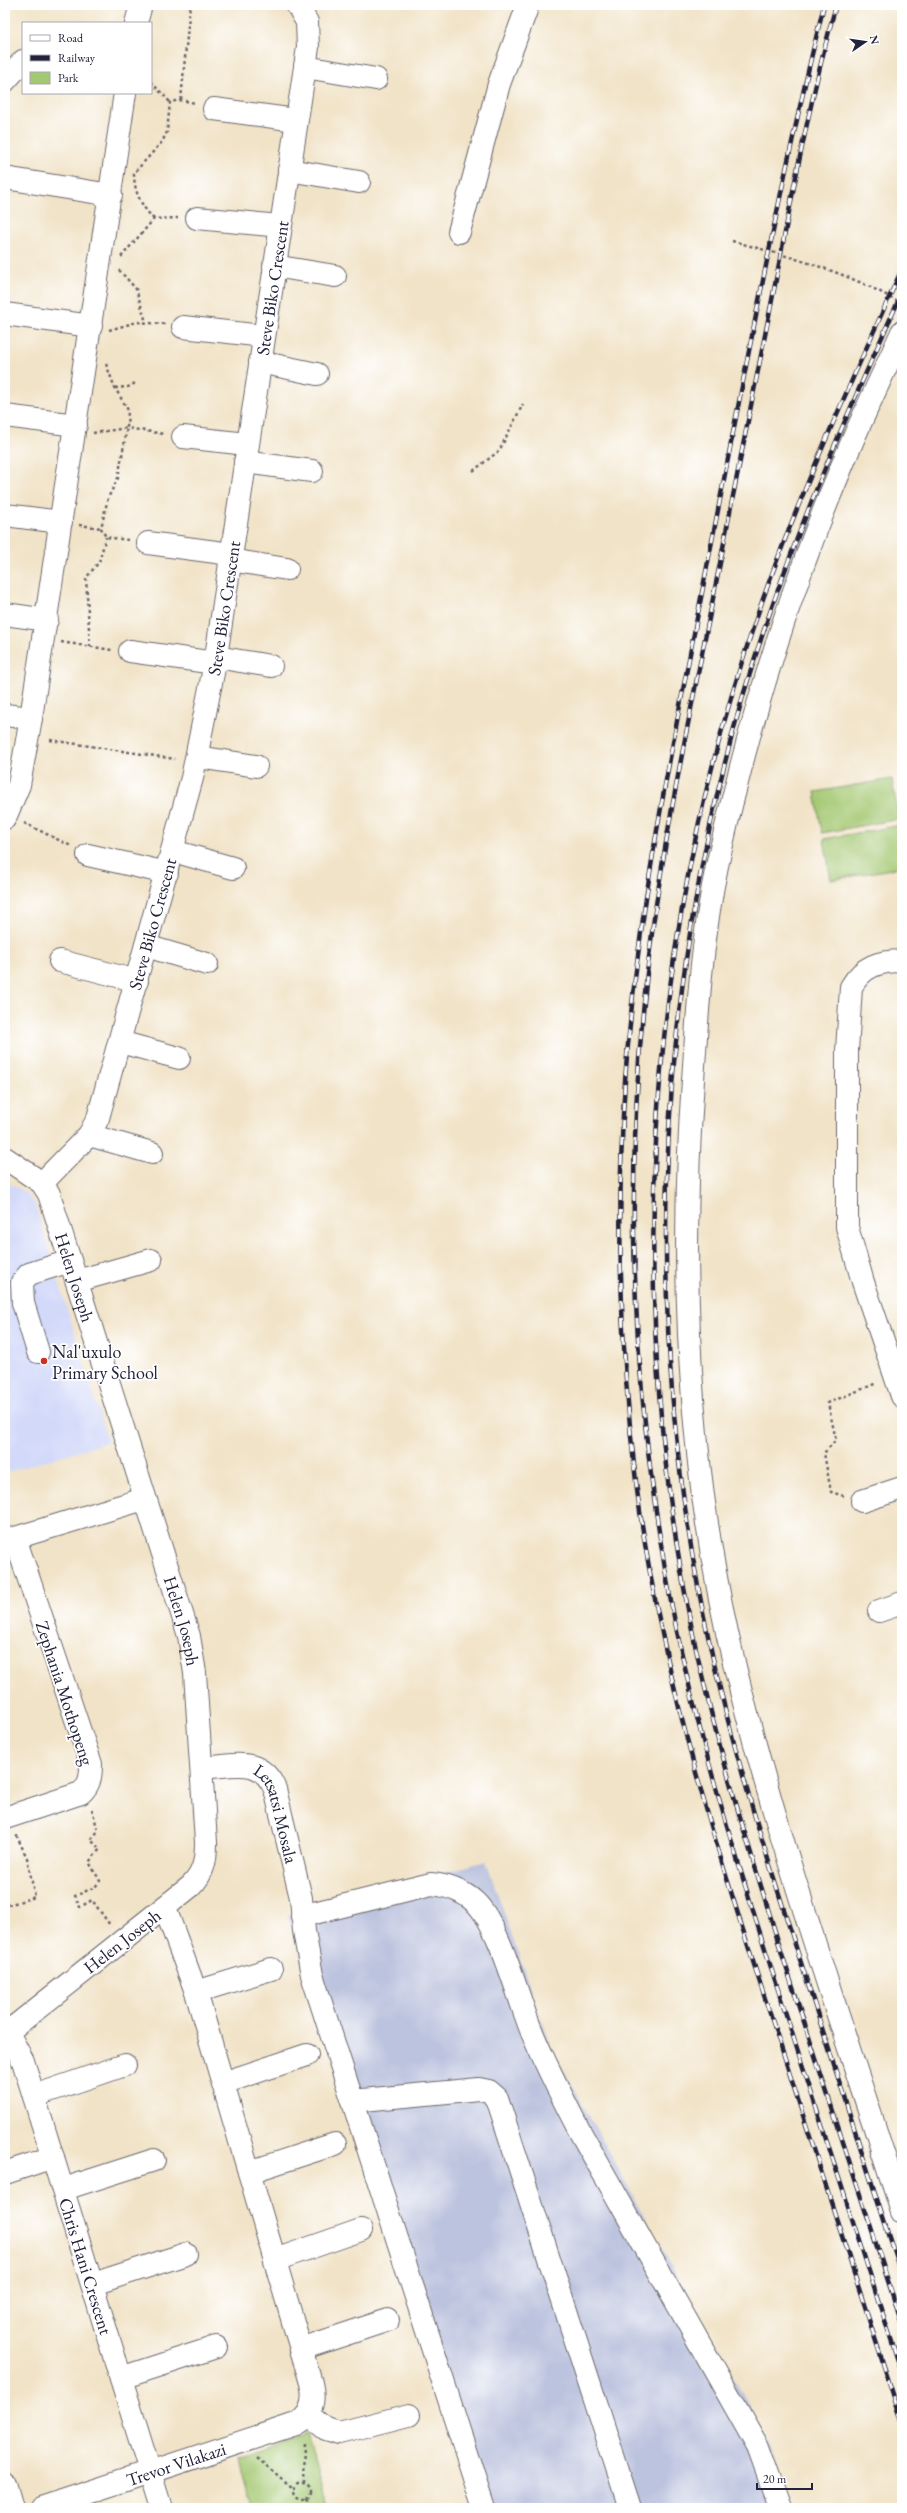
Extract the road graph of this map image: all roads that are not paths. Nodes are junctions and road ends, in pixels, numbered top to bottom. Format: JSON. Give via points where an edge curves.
{"nodes":[{"id":1,"x":141,"y":5,"type":"edge"},
{"id":2,"x":297,"y":5,"type":"edge"},
{"id":3,"x":528,"y":5,"type":"edge"},
{"id":4,"x":136,"y":22,"type":"edge"},
{"id":5,"x":22,"y":62,"type":"edge"},
{"id":6,"x":305,"y":67,"type":"junction"},
{"id":7,"x":376,"y":79,"type":"dead end"},
{"id":8,"x":5,"y":81,"type":"edge"},
{"id":9,"x":125,"y":94,"type":"edge"},
{"id":10,"x":214,"y":109,"type":"road end"},
{"id":11,"x":296,"y":120,"type":"junction"},
{"id":12,"x":290,"y":170,"type":"junction"},
{"id":13,"x":5,"y":178,"type":"edge"},
{"id":14,"x":359,"y":182,"type":"dead end"},
{"id":15,"x":111,"y":195,"type":"junction"},
{"id":16,"x":197,"y":218,"type":"road end"},
{"id":17,"x":280,"y":226,"type":"junction"},
{"id":18,"x":459,"y":232,"type":"dead end"},
{"id":19,"x":274,"y":266,"type":"junction"},
{"id":20,"x":335,"y":276,"type":"dead end"},
{"id":21,"x":5,"y":314,"type":"edge"},
{"id":22,"x":183,"y":327,"type":"road end"},
{"id":23,"x":98,"y":331,"type":"junction"},
{"id":24,"x":902,"y":332,"type":"edge"},
{"id":25,"x":263,"y":336,"type":"junction"},
{"id":26,"x":260,"y":362,"type":"junction"},
{"id":27,"x":316,"y":374,"type":"dead end"},
{"id":28,"x":5,"y":416,"type":"edge"},
{"id":29,"x":76,"y":426,"type":"junction"},
{"id":30,"x":183,"y":437,"type":"road end"},
{"id":31,"x":246,"y":453,"type":"junction"},
{"id":32,"x":312,"y":471,"type":"dead end"},
{"id":33,"x":5,"y":515,"type":"edge"},
{"id":34,"x":61,"y":522,"type":"junction"},
{"id":35,"x":148,"y":543,"type":"road end"},
{"id":36,"x":230,"y":557,"type":"junction"},
{"id":37,"x":287,"y":569,"type":"dead end"},
{"id":38,"x":5,"y":614,"type":"edge"},
{"id":39,"x":45,"y":629,"type":"junction"},
{"id":40,"x":130,"y":650,"type":"road end"},
{"id":41,"x":216,"y":660,"type":"junction"},
{"id":42,"x":270,"y":666,"type":"dead end"},
{"id":43,"x":5,"y":715,"type":"edge"},
{"id":44,"x":31,"y":718,"type":"junction"},
{"id":45,"x":198,"y":757,"type":"junction"},
{"id":46,"x":256,"y":766,"type":"dead end"},
{"id":47,"x":5,"y":816,"type":"edge"},
{"id":48,"x":173,"y":851,"type":"junction"},
{"id":49,"x":88,"y":855,"type":"road end"},
{"id":50,"x":233,"y":868,"type":"dead end"},
{"id":51,"x":166,"y":873,"type":"junction"},
{"id":52,"x":146,"y":946,"type":"junction"},
{"id":53,"x":60,"y":961,"type":"dead end"},
{"id":54,"x":902,"y":961,"type":"edge"},
{"id":55,"x":208,"y":964,"type":"dead end"},
{"id":56,"x":137,"y":981,"type":"junction"},
{"id":57,"x":120,"y":1042,"type":"junction"},
{"id":58,"x":179,"y":1058,"type":"dead end"},
{"id":59,"x":89,"y":1136,"type":"junction"},
{"id":60,"x":152,"y":1153,"type":"dead end"},
{"id":61,"x":5,"y":1158,"type":"edge"},
{"id":62,"x":42,"y":1183,"type":"junction"},
{"id":63,"x":151,"y":1260,"type":"dead end"},
{"id":64,"x":74,"y":1271,"type":"junction"},
{"id":65,"x":38,"y":1352,"type":"dead end"},
{"id":66,"x":902,"y":1396,"type":"edge"},
{"id":67,"x":902,"y":1488,"type":"edge"},
{"id":68,"x":144,"y":1499,"type":"junction"},
{"id":69,"x":862,"y":1501,"type":"road end"},
{"id":70,"x":10,"y":1539,"type":"edge"},
{"id":71,"x":902,"y":1603,"type":"edge"},
{"id":72,"x":879,"y":1611,"type":"dead end"},
{"id":73,"x":202,"y":1768,"type":"junction"},
{"id":74,"x":7,"y":1817,"type":"edge"},
{"id":75,"x":165,"y":1908,"type":"junction"},
{"id":76,"x":302,"y":1916,"type":"junction"},
{"id":77,"x":271,"y":1969,"type":"dead end"},
{"id":78,"x":196,"y":1992,"type":"junction"},
{"id":79,"x":7,"y":2029,"type":"edge"},
{"id":80,"x":307,"y":2055,"type":"dead end"},
{"id":81,"x":124,"y":2065,"type":"dead end"},
{"id":82,"x":223,"y":2082,"type":"junction"},
{"id":83,"x":34,"y":2096,"type":"junction"},
{"id":84,"x":352,"y":2101,"type":"junction"},
{"id":85,"x":335,"y":2144,"type":"dead end"},
{"id":86,"x":53,"y":2157,"type":"junction"},
{"id":87,"x":154,"y":2160,"type":"dead end"},
{"id":88,"x":249,"y":2172,"type":"junction"},
{"id":89,"x":5,"y":2173,"type":"edge"},
{"id":90,"x":64,"y":2189,"type":"junction"},
{"id":91,"x":902,"y":2212,"type":"edge"},
{"id":92,"x":361,"y":2230,"type":"dead end"},
{"id":93,"x":186,"y":2254,"type":"dead end"},
{"id":94,"x":275,"y":2260,"type":"junction"},
{"id":95,"x":93,"y":2284,"type":"junction"},
{"id":96,"x":388,"y":2320,"type":"dead end"},
{"id":97,"x":216,"y":2347,"type":"dead end"},
{"id":98,"x":301,"y":2349,"type":"junction"},
{"id":99,"x":121,"y":2378,"type":"junction"},
{"id":100,"x":409,"y":2415,"type":"dead end"},
{"id":101,"x":304,"y":2418,"type":"junction"},
{"id":102,"x":150,"y":2473,"type":"junction"},
{"id":103,"x":5,"y":2483,"type":"edge"},
{"id":104,"x":12,"y":2508,"type":"edge"},
{"id":105,"x":41,"y":2508,"type":"edge"},
{"id":106,"x":161,"y":2508,"type":"edge"},
{"id":107,"x":484,"y":2508,"type":"edge"},
{"id":108,"x":630,"y":2508,"type":"edge"},
{"id":109,"x":780,"y":2508,"type":"edge"}],
"edges":[{"from":1,"to":4,"type":"street"},
{"from":2,"to":6,"type":"street","name":"Steve Biko Crescent","via":[[307,22],[309,34]]},
{"from":3,"to":18,"type":"street","via":[[499,84]]},
{"from":5,"to":8,"type":"street"},
{"from":6,"to":7,"type":"street"},
{"from":6,"to":11,"type":"street","name":"Steve Biko Crescent"},
{"from":9,"to":15,"type":"street"},
{"from":10,"to":11,"type":"street"},
{"from":11,"to":12,"type":"street","name":"Steve Biko Crescent"},
{"from":12,"to":14,"type":"street"},
{"from":12,"to":17,"type":"street","name":"Steve Biko Crescent"},
{"from":13,"to":15,"type":"street"},
{"from":15,"to":23,"type":"street"},
{"from":16,"to":17,"type":"street"},
{"from":17,"to":19,"type":"street","name":"Steve Biko Crescent"},
{"from":19,"to":20,"type":"street"},
{"from":19,"to":25,"type":"street","name":"Steve Biko Crescent"},
{"from":21,"to":23,"type":"street"},
{"from":22,"to":25,"type":"street"},
{"from":23,"to":29,"type":"street"},
{"from":24,"to":91,"type":"street","via":[[842,465],[793,595],[740,771],[716,871],[701,973],[686,1193],[690,1390],[704,1502],[735,1669],[811,1932]]},
{"from":25,"to":26,"type":"street","name":"Steve Biko Crescent"},
{"from":26,"to":27,"type":"street"},
{"from":26,"to":31,"type":"street","name":"Steve Biko Crescent"},
{"from":28,"to":29,"type":"street"},
{"from":29,"to":34,"type":"street"},
{"from":30,"to":31,"type":"street"},
{"from":31,"to":32,"type":"street"},
{"from":31,"to":36,"type":"street","name":"Steve Biko Crescent"},
{"from":33,"to":34,"type":"street"},
{"from":34,"to":39,"type":"street"},
{"from":35,"to":36,"type":"street"},
{"from":36,"to":37,"type":"street"},
{"from":36,"to":41,"type":"street","name":"Steve Biko Crescent"},
{"from":38,"to":39,"type":"street"},
{"from":39,"to":44,"type":"street"},
{"from":40,"to":41,"type":"street"},
{"from":41,"to":42,"type":"street"},
{"from":41,"to":45,"type":"street","name":"Steve Biko Crescent"},
{"from":43,"to":44,"type":"street"},
{"from":44,"to":47,"type":"street","via":[[19,785]]},
{"from":45,"to":46,"type":"street"},
{"from":45,"to":48,"type":"street","name":"Steve Biko Crescent"},
{"from":48,"to":50,"type":"street"},
{"from":48,"to":51,"type":"street","name":"Steve Biko Crescent"},
{"from":49,"to":51,"type":"street"},
{"from":51,"to":52,"type":"street","name":"Steve Biko Crescent"},
{"from":52,"to":55,"type":"street"},
{"from":52,"to":56,"type":"street","name":"Steve Biko Crescent"},
{"from":53,"to":56,"type":"street"},
{"from":54,"to":66,"type":"street","via":[[873,964],[856,978],[849,996],[847,1227]]},
{"from":56,"to":57,"type":"street","name":"Steve Biko Crescent"},
{"from":57,"to":58,"type":"street"},
{"from":57,"to":59,"type":"street","name":"Steve Biko Crescent","via":[[98,1118]]},
{"from":59,"to":60,"type":"street"},
{"from":59,"to":62,"type":"street","name":"Steve Biko Crescent"},
{"from":61,"to":62,"type":"street"},
{"from":62,"to":64,"type":"street","name":"Helen Joseph"},
{"from":63,"to":64,"type":"street"},
{"from":64,"to":65,"type":"street","via":[[28,1274],[22,1282],[23,1303]]},
{"from":64,"to":68,"type":"street","name":"Helen Joseph"},
{"from":67,"to":69,"type":"street"},
{"from":68,"to":70,"type":"street"},
{"from":68,"to":73,"type":"street","name":"Helen Joseph","via":[[190,1644]]},
{"from":70,"to":74,"type":"street","name":"Zephania Mothopeng","via":[[91,1764],[91,1777],[81,1793]]},
{"from":71,"to":72,"type":"street"},
{"from":73,"to":75,"type":"street","name":"Helen Joseph","via":[[206,1842],[204,1867],[200,1877]]},
{"from":73,"to":76,"type":"street","name":"Letsatsi Mosala","via":[[252,1766],[266,1773],[275,1789],[288,1840],[301,1898]]},
{"from":75,"to":78,"type":"street"},
{"from":75,"to":79,"type":"street","name":"Helen Joseph"},
{"from":76,"to":84,"type":"street","name":"Letsatsi Mosala","via":[[312,1975]]},
{"from":76,"to":109,"type":"street","via":[[431,1884],[464,1894],[483,1912],[493,1930],[534,2037],[573,2118],[758,2447]]},
{"from":77,"to":78,"type":"street"},
{"from":78,"to":82,"type":"street"},
{"from":79,"to":83,"type":"street","name":"Chris Hani Crescent","via":[[23,2061]]},
{"from":80,"to":82,"type":"street"},
{"from":81,"to":83,"type":"street"},
{"from":82,"to":88,"type":"street"},
{"from":83,"to":86,"type":"street","name":"Chris Hani Crescent"},
{"from":84,"to":107,"type":"street","name":"Letsatsi Mosala"},
{"from":84,"to":108,"type":"street","via":[[479,2089],[489,2091],[497,2098]]},
{"from":85,"to":88,"type":"street"},
{"from":86,"to":89,"type":"street"},
{"from":86,"to":90,"type":"street","name":"Chris Hani Crescent"},
{"from":87,"to":90,"type":"street"},
{"from":88,"to":94,"type":"street"},
{"from":90,"to":95,"type":"street","name":"Chris Hani Crescent"},
{"from":92,"to":94,"type":"street"},
{"from":93,"to":95,"type":"street"},
{"from":94,"to":98,"type":"street"},
{"from":95,"to":99,"type":"street","name":"Chris Hani Crescent"},
{"from":96,"to":98,"type":"street"},
{"from":97,"to":99,"type":"street"},
{"from":98,"to":101,"type":"street","via":[[314,2394],[313,2404]]},
{"from":99,"to":102,"type":"street","name":"Chris Hani Crescent"},
{"from":100,"to":101,"type":"street","via":[[339,2433]]},
{"from":101,"to":102,"type":"street","name":"Trevor Vilakazi","via":[[244,2442]]},
{"from":102,"to":105,"type":"street","name":"Trevor Vilakazi"},
{"from":102,"to":106,"type":"street","name":"Chris Hani Crescent"},
{"from":103,"to":104,"type":"street"}]}
